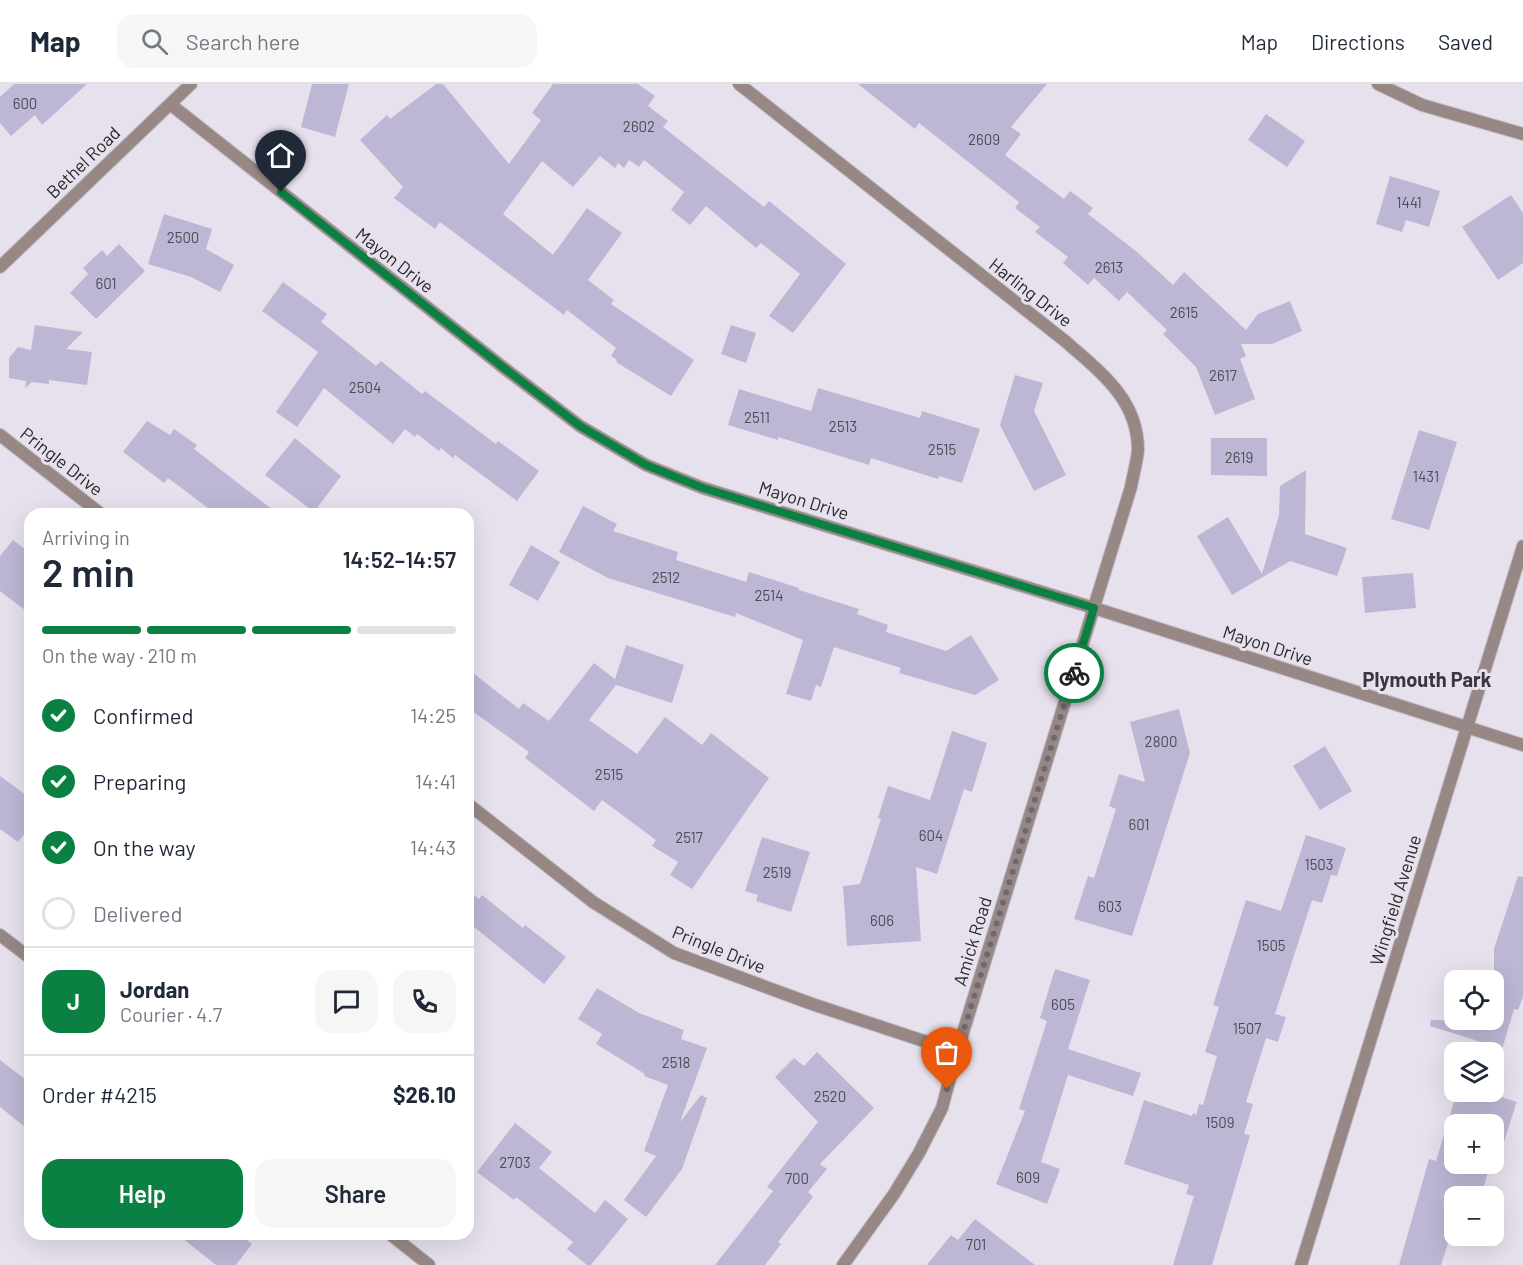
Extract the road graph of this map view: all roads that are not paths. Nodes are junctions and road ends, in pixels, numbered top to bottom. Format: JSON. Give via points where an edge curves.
{"nodes":[{"id":1,"x":191,"y":84,"type":"edge"},
{"id":2,"x":739,"y":84,"type":"edge"},
{"id":3,"x":1378,"y":84,"type":"edge"},
{"id":4,"x":170,"y":104,"type":"junction"},
{"id":5,"x":1523,"y":134,"type":"edge"},
{"id":6,"x":0,"y":267,"type":"edge"},
{"id":7,"x":0,"y":435,"type":"edge"},
{"id":8,"x":93,"y":508,"type":"edge"},
{"id":9,"x":1523,"y":546,"type":"edge"},
{"id":10,"x":1094,"y":608,"type":"junction"},
{"id":11,"x":1467,"y":727,"type":"junction"},
{"id":12,"x":1523,"y":745,"type":"edge"},
{"id":13,"x":474,"y":809,"type":"edge"},
{"id":14,"x":0,"y":935,"type":"edge"},
{"id":15,"x":24,"y":953,"type":"edge"},
{"id":16,"x":957,"y":1052,"type":"junction"},
{"id":17,"x":398,"y":1240,"type":"edge"},
{"id":18,"x":429,"y":1265,"type":"edge"},
{"id":19,"x":843,"y":1265,"type":"edge"},
{"id":20,"x":1300,"y":1265,"type":"edge"}],
"edges":[{"from":1,"to":4,"type":"street","name":"Bethel Road"},
{"from":2,"to":10,"type":"street","name":"Harling Drive","via":[[1113,383],[1132,416],[1138,450],[1131,487]]},
{"from":3,"to":5,"type":"street","via":[[1422,105]]},
{"from":4,"to":6,"type":"street","name":"Bethel Road"},
{"from":4,"to":10,"type":"street","name":"Mayon Drive","via":[[580,426],[646,465],[703,488]]},
{"from":7,"to":8,"type":"street","name":"Pringle Drive"},
{"from":9,"to":11,"type":"street","name":"Wingfield Avenue"},
{"from":10,"to":11,"type":"street","name":"Mayon Drive"},
{"from":10,"to":16,"type":"street","name":"Amick Road"},
{"from":11,"to":12,"type":"street","name":"Mayon Drive"},
{"from":11,"to":20,"type":"street","name":"Wingfield Avenue"},
{"from":13,"to":16,"type":"street","name":"Pringle Drive","via":[[593,902],[675,953]]},
{"from":14,"to":15,"type":"street"},
{"from":16,"to":19,"type":"street","name":"Amick Road","via":[[942,1108],[919,1153]]},
{"from":17,"to":18,"type":"street"}]}
